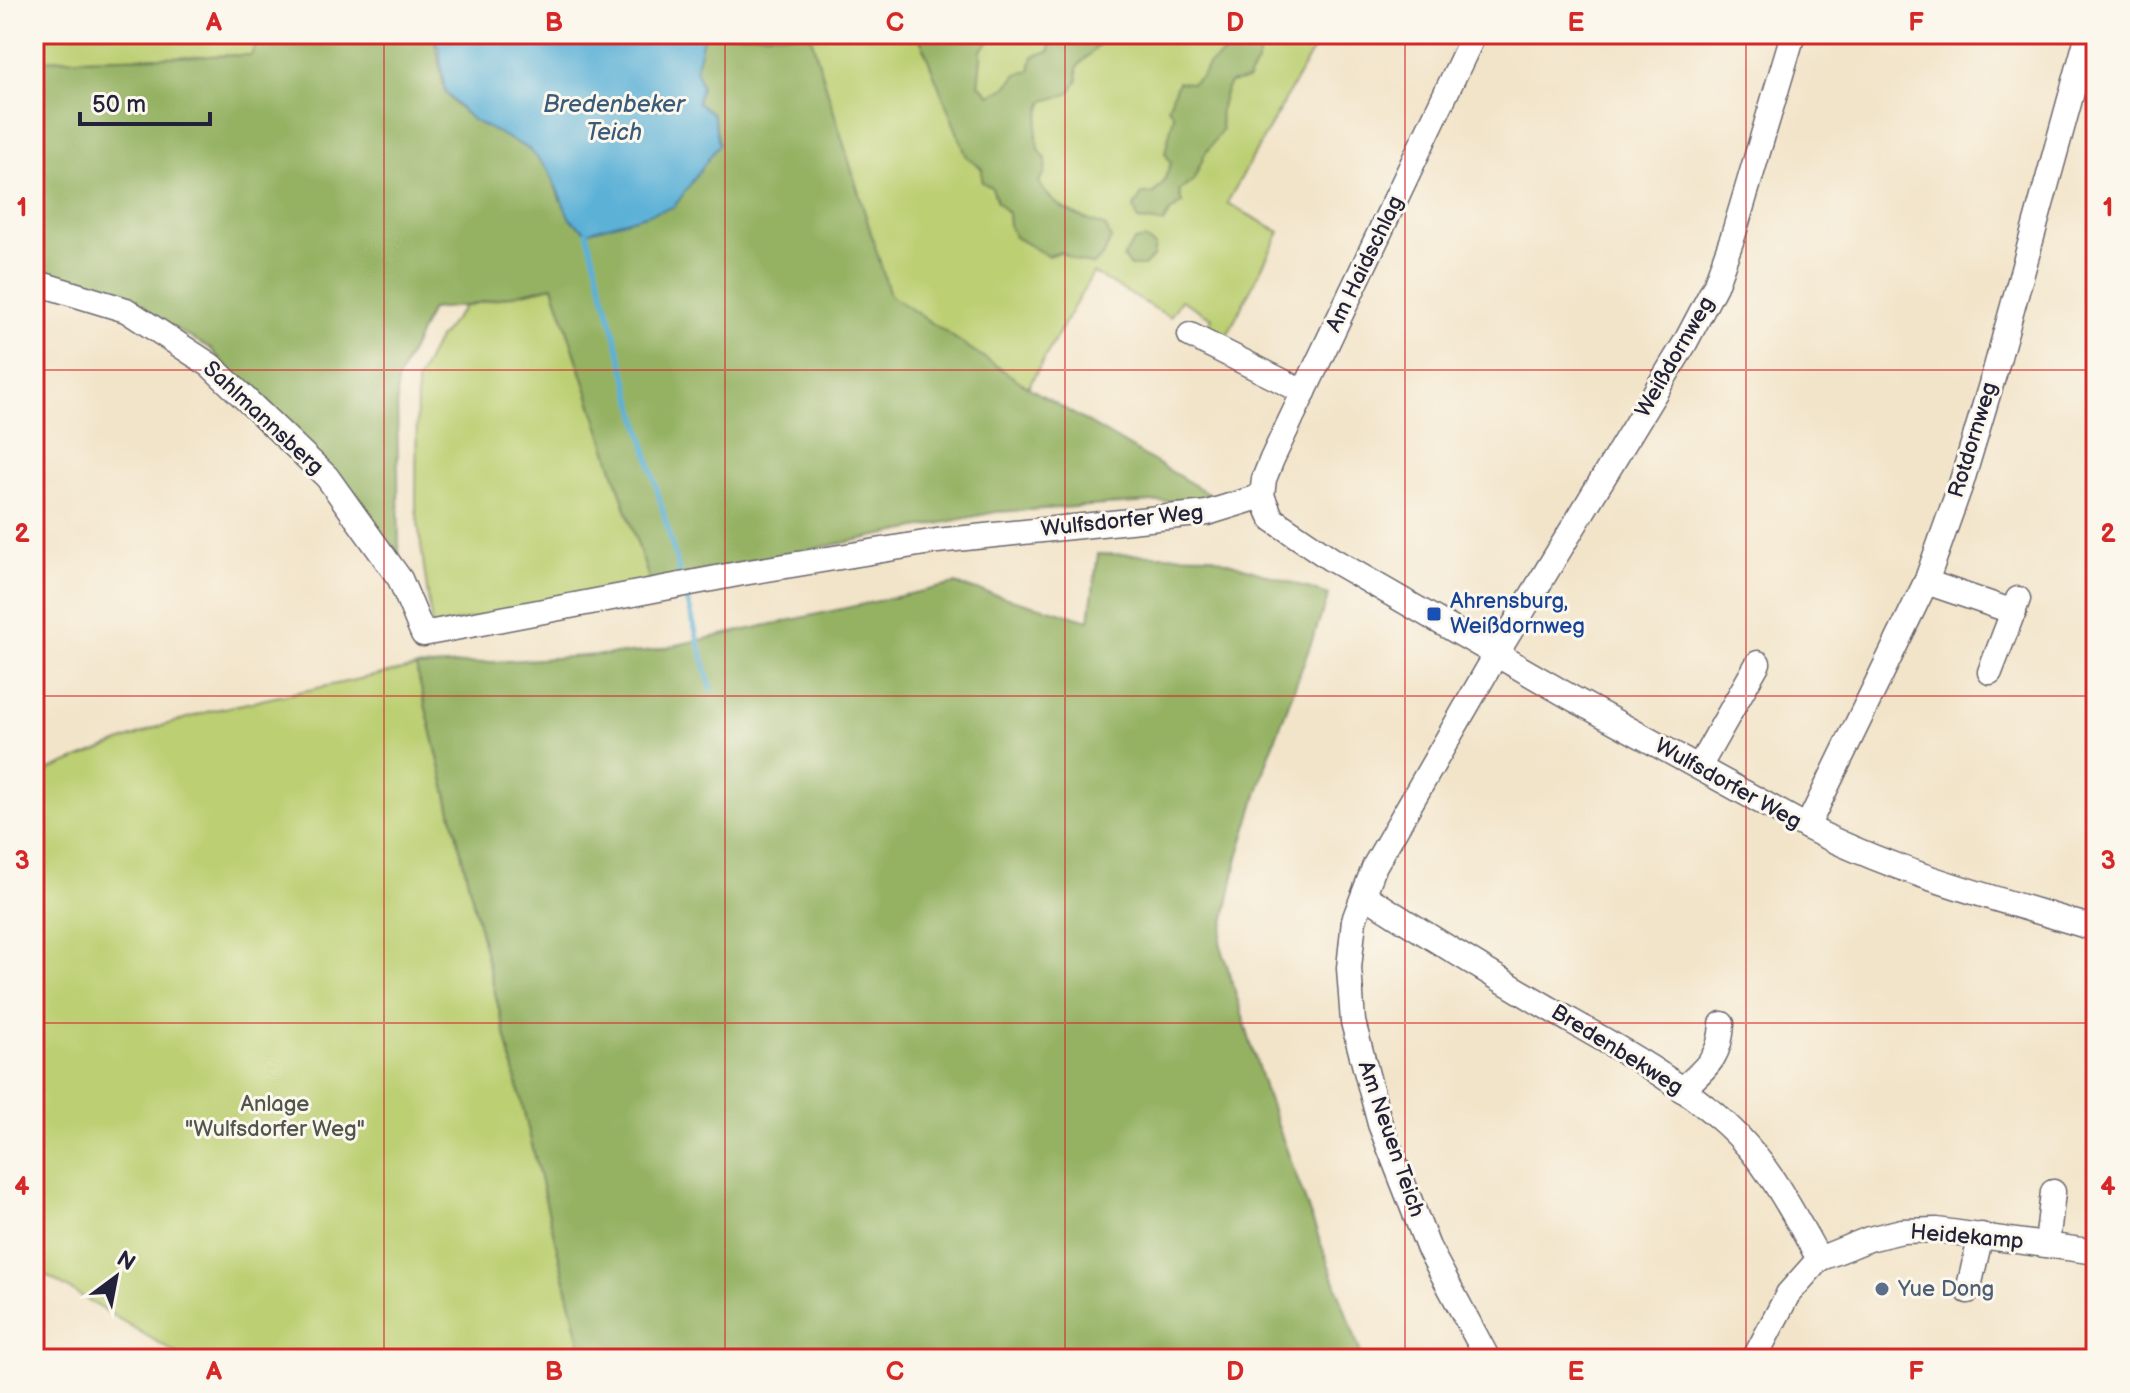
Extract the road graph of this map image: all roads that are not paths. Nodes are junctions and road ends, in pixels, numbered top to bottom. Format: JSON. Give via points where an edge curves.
{"nodes":[{"id":1,"x":1474,"y":34,"type":"edge"},
{"id":2,"x":1793,"y":34,"type":"edge"},
{"id":3,"x":2088,"y":34,"type":"edge"},
{"id":4,"x":34,"y":282,"type":"edge"},
{"id":5,"x":1190,"y":335,"type":"dead end"},
{"id":6,"x":1304,"y":392,"type":"junction"},
{"id":7,"x":1262,"y":496,"type":"junction"},
{"id":8,"x":1926,"y":582,"type":"junction"},
{"id":9,"x":423,"y":634,"type":"joint"},
{"id":10,"x":1497,"y":653,"type":"junction"},
{"id":11,"x":1758,"y":663,"type":"dead end"},
{"id":12,"x":1990,"y":672,"type":"dead end"},
{"id":13,"x":1699,"y":767,"type":"junction"},
{"id":14,"x":1807,"y":827,"type":"junction"},
{"id":15,"x":1364,"y":895,"type":"junction"},
{"id":16,"x":2096,"y":929,"type":"edge"},
{"id":17,"x":1722,"y":1024,"type":"dead end"},
{"id":18,"x":1682,"y":1090,"type":"junction"},
{"id":19,"x":2053,"y":1192,"type":"dead end"},
{"id":20,"x":1981,"y":1235,"type":"junction"},
{"id":21,"x":2047,"y":1244,"type":"junction"},
{"id":22,"x":2096,"y":1252,"type":"edge"},
{"id":23,"x":1819,"y":1259,"type":"junction"},
{"id":24,"x":1968,"y":1291,"type":"dead end"},
{"id":25,"x":1488,"y":1359,"type":"edge"},
{"id":26,"x":1754,"y":1359,"type":"edge"}],
"edges":[{"from":1,"to":6,"type":"street","name":"Am Haidschlag"},
{"from":2,"to":10,"type":"street","name":"Weißdornweg","via":[[1715,286]]},
{"from":3,"to":8,"type":"street","name":"Rotdornweg","via":[[1995,371]]},
{"from":4,"to":9,"type":"street","name":"Sahlmannsberg","via":[[126,310],[210,365],[327,477],[400,579]]},
{"from":5,"to":6,"type":"street"},
{"from":6,"to":7,"type":"street","name":"Am Haidschlag","via":[[1272,459]]},
{"from":7,"to":9,"type":"street","name":"Wulfsdorfer Weg","via":[[1207,513],[937,541],[787,565]]},
{"from":7,"to":10,"type":"street","name":"Wulfsdorfer Weg","via":[[1272,519],[1287,532]]},
{"from":8,"to":12,"type":"street","via":[[2016,605]]},
{"from":8,"to":14,"type":"street","name":"Rotdornweg"},
{"from":10,"to":13,"type":"street","name":"Wulfsdorfer Weg"},
{"from":10,"to":15,"type":"street","name":"Am Neuen Teich","via":[[1375,865]]},
{"from":11,"to":13,"type":"street"},
{"from":13,"to":14,"type":"street","name":"Wulfsdorfer Weg"},
{"from":14,"to":16,"type":"street","name":"Wulfsdorfer Weg","via":[[1893,865]]},
{"from":15,"to":18,"type":"street","name":"Bredenbekweg"},
{"from":15,"to":25,"type":"street","name":"Am Neuen Teich","via":[[1354,920],[1349,968],[1363,1064],[1380,1124],[1428,1247]]},
{"from":17,"to":18,"type":"street","via":[[1721,1044],[1713,1059]]},
{"from":18,"to":23,"type":"street","name":"Bredenbekweg","via":[[1726,1124],[1757,1158]]},
{"from":19,"to":21,"type":"street"},
{"from":20,"to":21,"type":"street","name":"Heidekamp"},
{"from":20,"to":23,"type":"street","name":"Heidekamp","via":[[1902,1231]]},
{"from":20,"to":24,"type":"street"},
{"from":21,"to":22,"type":"street","name":"Heidekamp"},
{"from":23,"to":26,"type":"street","name":"Heidekamp","via":[[1788,1294]]}]}
